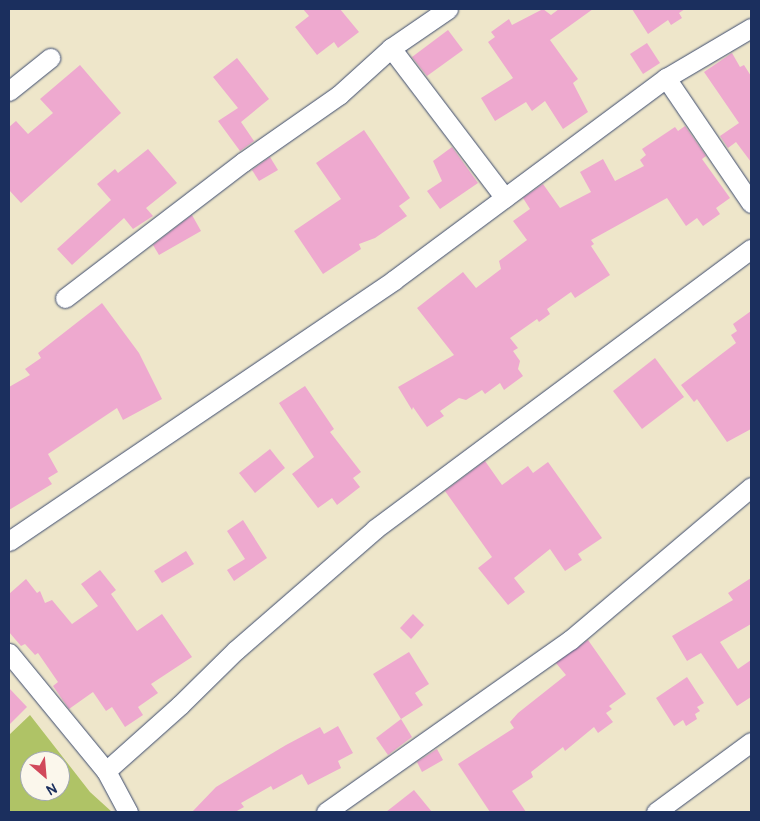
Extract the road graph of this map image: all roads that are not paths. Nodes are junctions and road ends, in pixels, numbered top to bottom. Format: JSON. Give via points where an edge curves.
{"nodes":[{"id":1,"x":448,"y":9,"type":"edge"},
{"id":2,"x":751,"y":28,"type":"edge"},
{"id":3,"x":391,"y":48,"type":"junction"},
{"id":4,"x":50,"y":58,"type":"dead end"},
{"id":5,"x":666,"y":78,"type":"junction"},
{"id":6,"x":9,"y":91,"type":"edge"},
{"id":7,"x":505,"y":198,"type":"junction"},
{"id":8,"x":751,"y":203,"type":"edge"},
{"id":9,"x":751,"y":249,"type":"edge"},
{"id":10,"x":65,"y":298,"type":"dead end"},
{"id":11,"x":751,"y":487,"type":"edge"},
{"id":12,"x":9,"y":541,"type":"edge"},
{"id":13,"x":9,"y":653,"type":"edge"},
{"id":14,"x":751,"y":742,"type":"edge"},
{"id":15,"x":106,"y":771,"type":"junction"},
{"id":16,"x":128,"y":812,"type":"edge"},
{"id":17,"x":326,"y":812,"type":"edge"},
{"id":18,"x":656,"y":812,"type":"edge"}],
"edges":[{"from":1,"to":3,"type":"street"},
{"from":2,"to":5,"type":"street"},
{"from":3,"to":7,"type":"street"},
{"from":3,"to":10,"type":"street","via":[[339,95],[243,162]]},
{"from":4,"to":6,"type":"street"},
{"from":5,"to":7,"type":"street"},
{"from":5,"to":8,"type":"street"},
{"from":7,"to":12,"type":"street","via":[[394,280]]},
{"from":9,"to":15,"type":"street","via":[[374,529],[236,650]]},
{"from":11,"to":17,"type":"street","via":[[570,640]]},
{"from":13,"to":15,"type":"street"},
{"from":14,"to":18,"type":"street"},
{"from":15,"to":16,"type":"street"}]}
